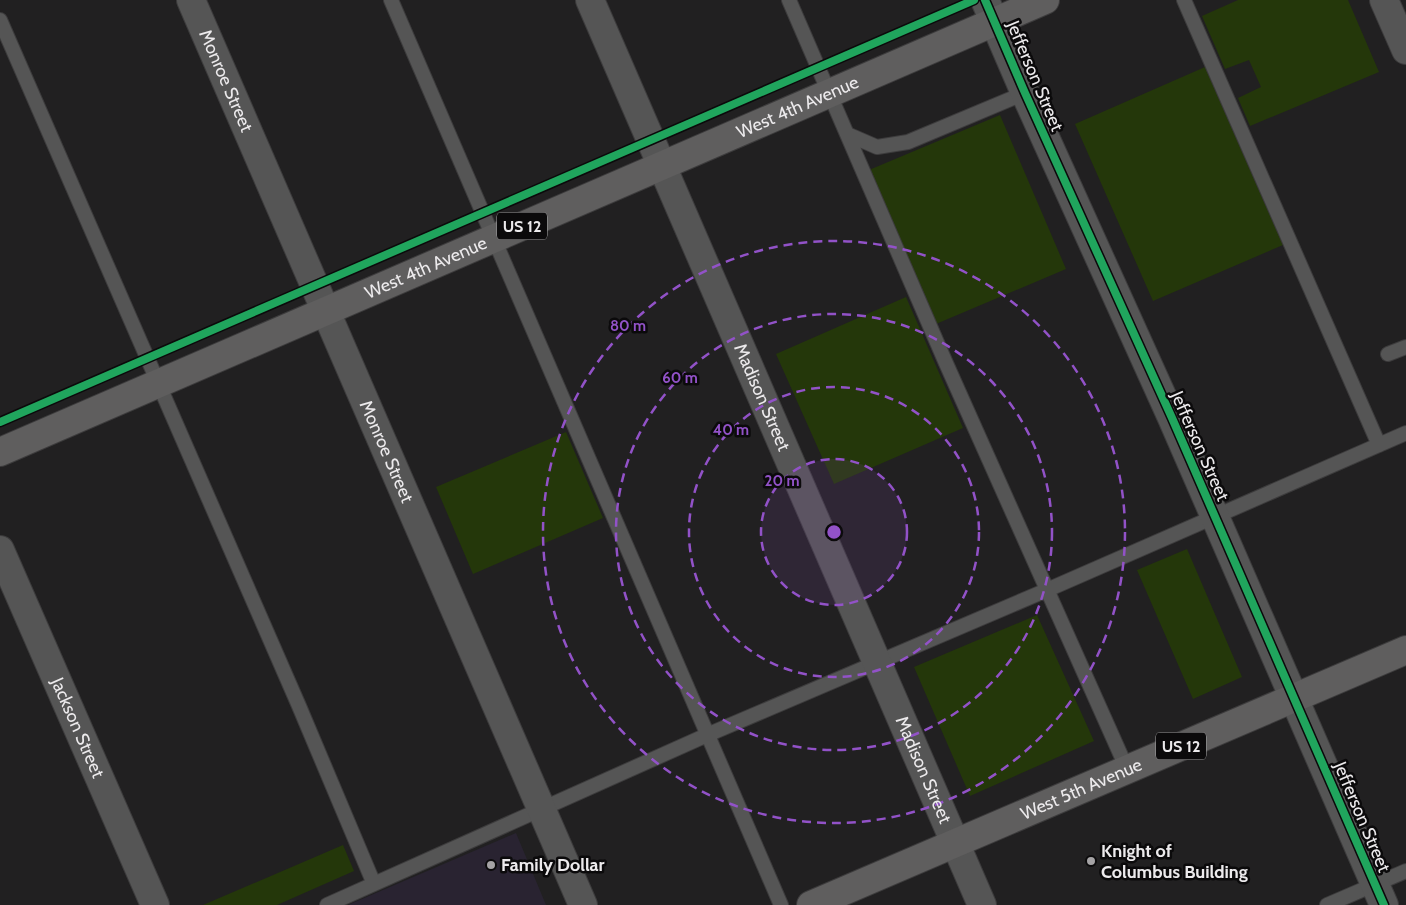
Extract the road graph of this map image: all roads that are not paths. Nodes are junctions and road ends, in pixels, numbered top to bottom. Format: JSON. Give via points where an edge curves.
{"nodes":[{"id":1,"x":191,"y":0,"type":"edge"},
{"id":2,"x":390,"y":0,"type":"edge"},
{"id":3,"x":590,"y":0,"type":"edge"},
{"id":4,"x":789,"y":0,"type":"edge"},
{"id":5,"x":1045,"y":0,"type":"edge"},
{"id":6,"x":1184,"y":0,"type":"edge"},
{"id":7,"x":1384,"y":0,"type":"edge"},
{"id":8,"x":990,"y":11,"type":"edge"},
{"id":9,"x":0,"y":20,"type":"edge"},
{"id":10,"x":1406,"y":50,"type":"edge"},
{"id":11,"x":830,"y":93,"type":"junction"},
{"id":12,"x":1025,"y":93,"type":"junction"},
{"id":13,"x":847,"y":134,"type":"junction"},
{"id":14,"x":662,"y":166,"type":"junction"},
{"id":15,"x":495,"y":238,"type":"junction"},
{"id":16,"x":325,"y":312,"type":"junction"},
{"id":17,"x":1406,"y":347,"type":"edge"},
{"id":18,"x":1388,"y":354,"type":"dead end"},
{"id":19,"x":159,"y":384,"type":"junction"},
{"id":20,"x":1406,"y":433,"type":"edge"},
{"id":21,"x":1379,"y":445,"type":"junction"},
{"id":22,"x":0,"y":452,"type":"edge"},
{"id":23,"x":1214,"y":516,"type":"junction"},
{"id":24,"x":0,"y":550,"type":"edge"},
{"id":25,"x":1048,"y":590,"type":"junction"},
{"id":26,"x":1406,"y":650,"type":"edge"},
{"id":27,"x":877,"y":662,"type":"junction"},
{"id":28,"x":1294,"y":698,"type":"junction"},
{"id":29,"x":707,"y":735,"type":"junction"},
{"id":30,"x":1127,"y":769,"type":"junction"},
{"id":31,"x":541,"y":810,"type":"junction"},
{"id":32,"x":955,"y":842,"type":"junction"},
{"id":33,"x":1406,"y":871,"type":"edge"},
{"id":34,"x":374,"y":884,"type":"junction"},
{"id":35,"x":1379,"y":895,"type":"edge"},
{"id":36,"x":155,"y":905,"type":"edge"},
{"id":37,"x":327,"y":905,"type":"edge"},
{"id":38,"x":583,"y":905,"type":"edge"},
{"id":39,"x":781,"y":905,"type":"edge"},
{"id":40,"x":811,"y":905,"type":"edge"},
{"id":41,"x":982,"y":905,"type":"edge"},
{"id":42,"x":1327,"y":905,"type":"edge"}],
"edges":[{"from":1,"to":16,"type":"street","name":"Monroe Street"},
{"from":2,"to":15,"type":"lane"},
{"from":3,"to":14,"type":"street","name":"Madison Street"},
{"from":4,"to":11,"type":"lane"},
{"from":5,"to":8,"type":"main road","name":"West 4th Avenue","number":"US 12"},
{"from":6,"to":21,"type":"lane"},
{"from":7,"to":10,"type":"street"},
{"from":8,"to":11,"type":"main road","name":"West 4th Avenue","number":"US 12"},
{"from":8,"to":12,"type":"street","name":"Jefferson Street"},
{"from":9,"to":19,"type":"lane"},
{"from":11,"to":13,"type":"lane"},
{"from":11,"to":14,"type":"main road","name":"West 4th Avenue","number":"US 12"},
{"from":12,"to":13,"type":"lane","via":[[908,142],[877,147]]},
{"from":12,"to":23,"type":"street","name":"Jefferson Street"},
{"from":13,"to":25,"type":"lane"},
{"from":14,"to":15,"type":"main road","name":"West 4th Avenue","number":"US 12"},
{"from":14,"to":27,"type":"street","name":"Madison Street"},
{"from":15,"to":16,"type":"main road","name":"West 4th Avenue","number":"US 12"},
{"from":15,"to":29,"type":"lane"},
{"from":16,"to":19,"type":"main road","name":"West 4th Avenue","number":"US 12"},
{"from":16,"to":31,"type":"street","name":"Monroe Street"},
{"from":17,"to":18,"type":"lane"},
{"from":19,"to":22,"type":"main road","name":"West 4th Avenue","number":"US 12"},
{"from":19,"to":34,"type":"lane"},
{"from":20,"to":21,"type":"lane"},
{"from":21,"to":23,"type":"lane"},
{"from":23,"to":25,"type":"lane"},
{"from":23,"to":28,"type":"street","name":"Jefferson Street"},
{"from":24,"to":36,"type":"street","name":"Jackson Street"},
{"from":25,"to":27,"type":"lane"},
{"from":25,"to":30,"type":"lane"},
{"from":26,"to":28,"type":"main road","name":"West 5th Avenue","number":"US 12"},
{"from":27,"to":29,"type":"lane"},
{"from":27,"to":32,"type":"street","name":"Madison Street"},
{"from":28,"to":30,"type":"main road","name":"West 5th Avenue","number":"US 12"},
{"from":28,"to":35,"type":"street","name":"Jefferson Street"},
{"from":29,"to":31,"type":"lane"},
{"from":29,"to":39,"type":"lane"},
{"from":30,"to":32,"type":"main road","name":"West 5th Avenue","number":"US 12"},
{"from":31,"to":34,"type":"lane"},
{"from":31,"to":38,"type":"street","name":"Monroe Street"},
{"from":32,"to":40,"type":"main road","name":"West 5th Avenue","number":"US 12"},
{"from":32,"to":41,"type":"street","name":"Madison Street"},
{"from":33,"to":35,"type":"lane"},
{"from":34,"to":37,"type":"lane"},
{"from":35,"to":42,"type":"lane"}]}
